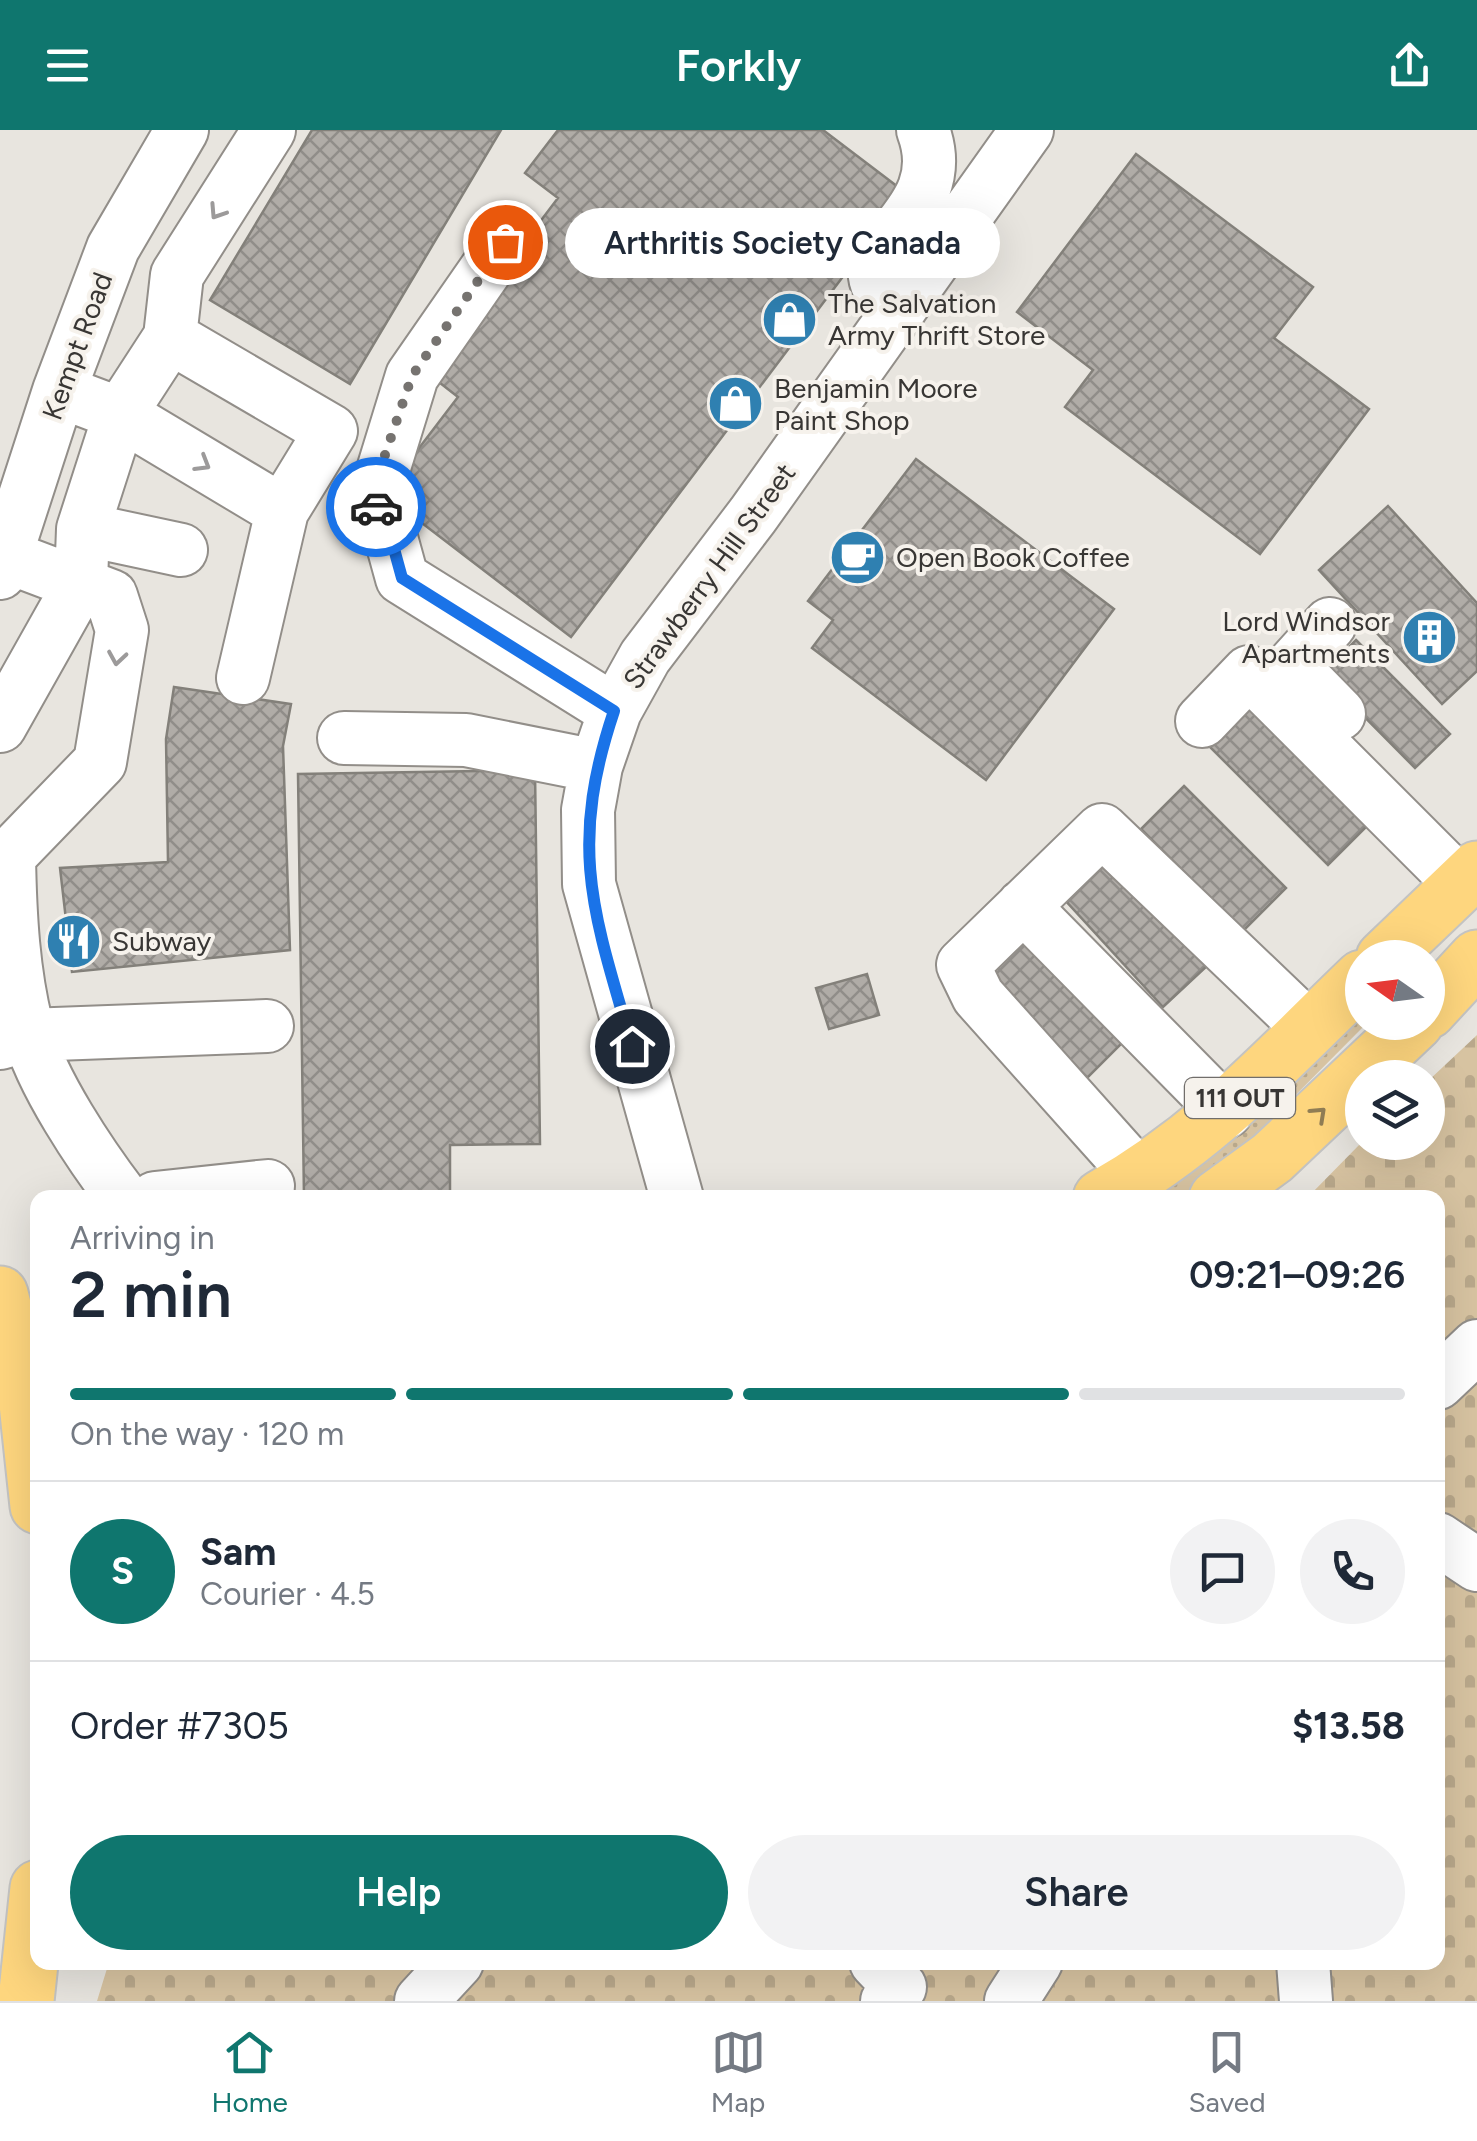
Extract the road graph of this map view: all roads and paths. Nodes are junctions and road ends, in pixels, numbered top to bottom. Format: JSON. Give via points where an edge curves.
{"nodes":[{"id":1,"x":182,"y":130,"type":"edge"},
{"id":2,"x":269,"y":130,"type":"edge"},
{"id":3,"x":923,"y":130,"type":"edge"},
{"id":4,"x":1027,"y":130,"type":"edge"},
{"id":5,"x":505,"y":242,"type":"dead end"},
{"id":6,"x":902,"y":306,"type":"junction"},
{"id":7,"x":170,"y":337,"type":"junction"},
{"id":8,"x":58,"y":391,"type":"junction"},
{"id":9,"x":120,"y":414,"type":"junction"},
{"id":10,"x":282,"y":512,"type":"junction"},
{"id":11,"x":83,"y":529,"type":"junction"},
{"id":12,"x":181,"y":550,"type":"dead end"},
{"id":13,"x":4,"y":565,"type":"edge"},
{"id":14,"x":81,"y":582,"type":"junction"},
{"id":15,"x":1330,"y":624,"type":"dead end"},
{"id":16,"x":243,"y":678,"type":"dead end"},
{"id":17,"x":614,"y":711,"type":"junction"},
{"id":18,"x":1202,"y":721,"type":"dead end"},
{"id":19,"x":0,"y":726,"type":"edge"},
{"id":20,"x":344,"y":738,"type":"dead end"},
{"id":21,"x":596,"y":766,"type":"junction"},
{"id":22,"x":5,"y":854,"type":"edge"},
{"id":23,"x":1472,"y":869,"type":"edge"},
{"id":24,"x":1023,"y":906,"type":"junction"},
{"id":25,"x":1402,"y":940,"type":"edge"},
{"id":26,"x":1477,"y":958,"type":"edge"},
{"id":27,"x":1445,"y":993,"type":"edge"},
{"id":28,"x":1345,"y":995,"type":"edge"},
{"id":29,"x":267,"y":1026,"type":"dead end"},
{"id":30,"x":1310,"y":1029,"type":"junction"},
{"id":31,"x":14,"y":1039,"type":"edge"},
{"id":32,"x":1397,"y":1040,"type":"edge"},
{"id":33,"x":1226,"y":1112,"type":"junction"},
{"id":34,"x":268,"y":1186,"type":"dead end"},
{"id":35,"x":1120,"y":1187,"type":"edge"},
{"id":36,"x":117,"y":1190,"type":"edge"},
{"id":37,"x":231,"y":1190,"type":"edge"},
{"id":38,"x":668,"y":1190,"type":"edge"},
{"id":39,"x":1227,"y":1190,"type":"edge"},
{"id":40,"x":0,"y":1280,"type":"edge"},
{"id":41,"x":30,"y":1293,"type":"edge"},
{"id":42,"x":0,"y":1294,"type":"edge"},
{"id":43,"x":1477,"y":1346,"type":"edge"},
{"id":44,"x":1445,"y":1376,"type":"edge"},
{"id":45,"x":21,"y":1394,"type":"edge"},
{"id":46,"x":27,"y":1471,"type":"edge"},
{"id":47,"x":1445,"y":1544,"type":"edge"},
{"id":48,"x":1477,"y":1565,"type":"edge"},
{"id":49,"x":30,"y":1963,"type":"edge"},
{"id":50,"x":451,"y":1970,"type":"edge"},
{"id":51,"x":1031,"y":1970,"type":"edge"},
{"id":52,"x":1304,"y":1970,"type":"edge"},
{"id":53,"x":26,"y":2001,"type":"edge"},
{"id":54,"x":422,"y":2001,"type":"edge"},
{"id":55,"x":1011,"y":2001,"type":"edge"},
{"id":56,"x":1306,"y":2001,"type":"edge"}],
"edges":[{"from":1,"to":8,"type":"street","name":"Kempt Road","via":[[113,248]]},
{"from":2,"to":7,"type":"street","one_way":true,"via":[[177,275]]},
{"from":3,"to":6,"type":"street","via":[[932,172],[924,194],[880,252],[874,273],[878,288]]},
{"from":4,"to":6,"type":"street","name":"Strawberry Hill Street"},
{"from":5,"to":17,"type":"street","via":[[412,376],[373,503],[388,527],[402,578]]},
{"from":6,"to":17,"type":"street","name":"Strawberry Hill Street","via":[[645,657]]},
{"from":7,"to":9,"type":"street"},
{"from":7,"to":10,"type":"street","via":[[330,431]]},
{"from":8,"to":9,"type":"street"},
{"from":8,"to":13,"type":"street","name":"Kempt Road"},
{"from":9,"to":10,"type":"street","one_way":true},
{"from":9,"to":11,"type":"street"},
{"from":10,"to":16,"type":"street"},
{"from":11,"to":12,"type":"street"},
{"from":11,"to":14,"type":"street"},
{"from":13,"to":14,"type":"street"},
{"from":14,"to":19,"type":"street"},
{"from":14,"to":22,"type":"street","one_way":true,"via":[[111,596],[122,630],[100,762]]},
{"from":15,"to":23,"type":"street","via":[[1292,666]]},
{"from":17,"to":21,"type":"street","name":"Strawberry Hill Street"},
{"from":18,"to":23,"type":"street","via":[[1250,672]]},
{"from":20,"to":21,"type":"street","via":[[466,740]]},
{"from":21,"to":38,"type":"street","name":"Strawberry Hill Street","via":[[588,810],[588,884]]},
{"from":22,"to":31,"type":"street"},
{"from":23,"to":25,"type":"main road"},
{"from":24,"to":30,"type":"street","via":[[1102,830]]},
{"from":24,"to":33,"type":"street"},
{"from":24,"to":35,"type":"street","via":[[963,965],[978,996]]},
{"from":26,"to":27,"type":"main road"},
{"from":28,"to":30,"type":"main road","number":"111 OUT"},
{"from":29,"to":31,"type":"street"},
{"from":30,"to":33,"type":"main road","number":"111 OUT"},
{"from":31,"to":36,"type":"street"},
{"from":39,"to":32,"type":"main road","one_way":true,"via":[[1272,1158]]},
{"from":33,"to":35,"type":"main road","number":"111 OUT"},
{"from":34,"to":37,"type":"street"},
{"from":40,"to":41,"type":"main road"},
{"from":42,"to":45,"type":"main road"},
{"from":43,"to":44,"type":"street"},
{"from":45,"to":46,"type":"main road"},
{"from":47,"to":48,"type":"street"},
{"from":49,"to":53,"type":"main road"},
{"from":50,"to":54,"type":"street"},
{"from":51,"to":55,"type":"street"},
{"from":52,"to":56,"type":"street"}]}
